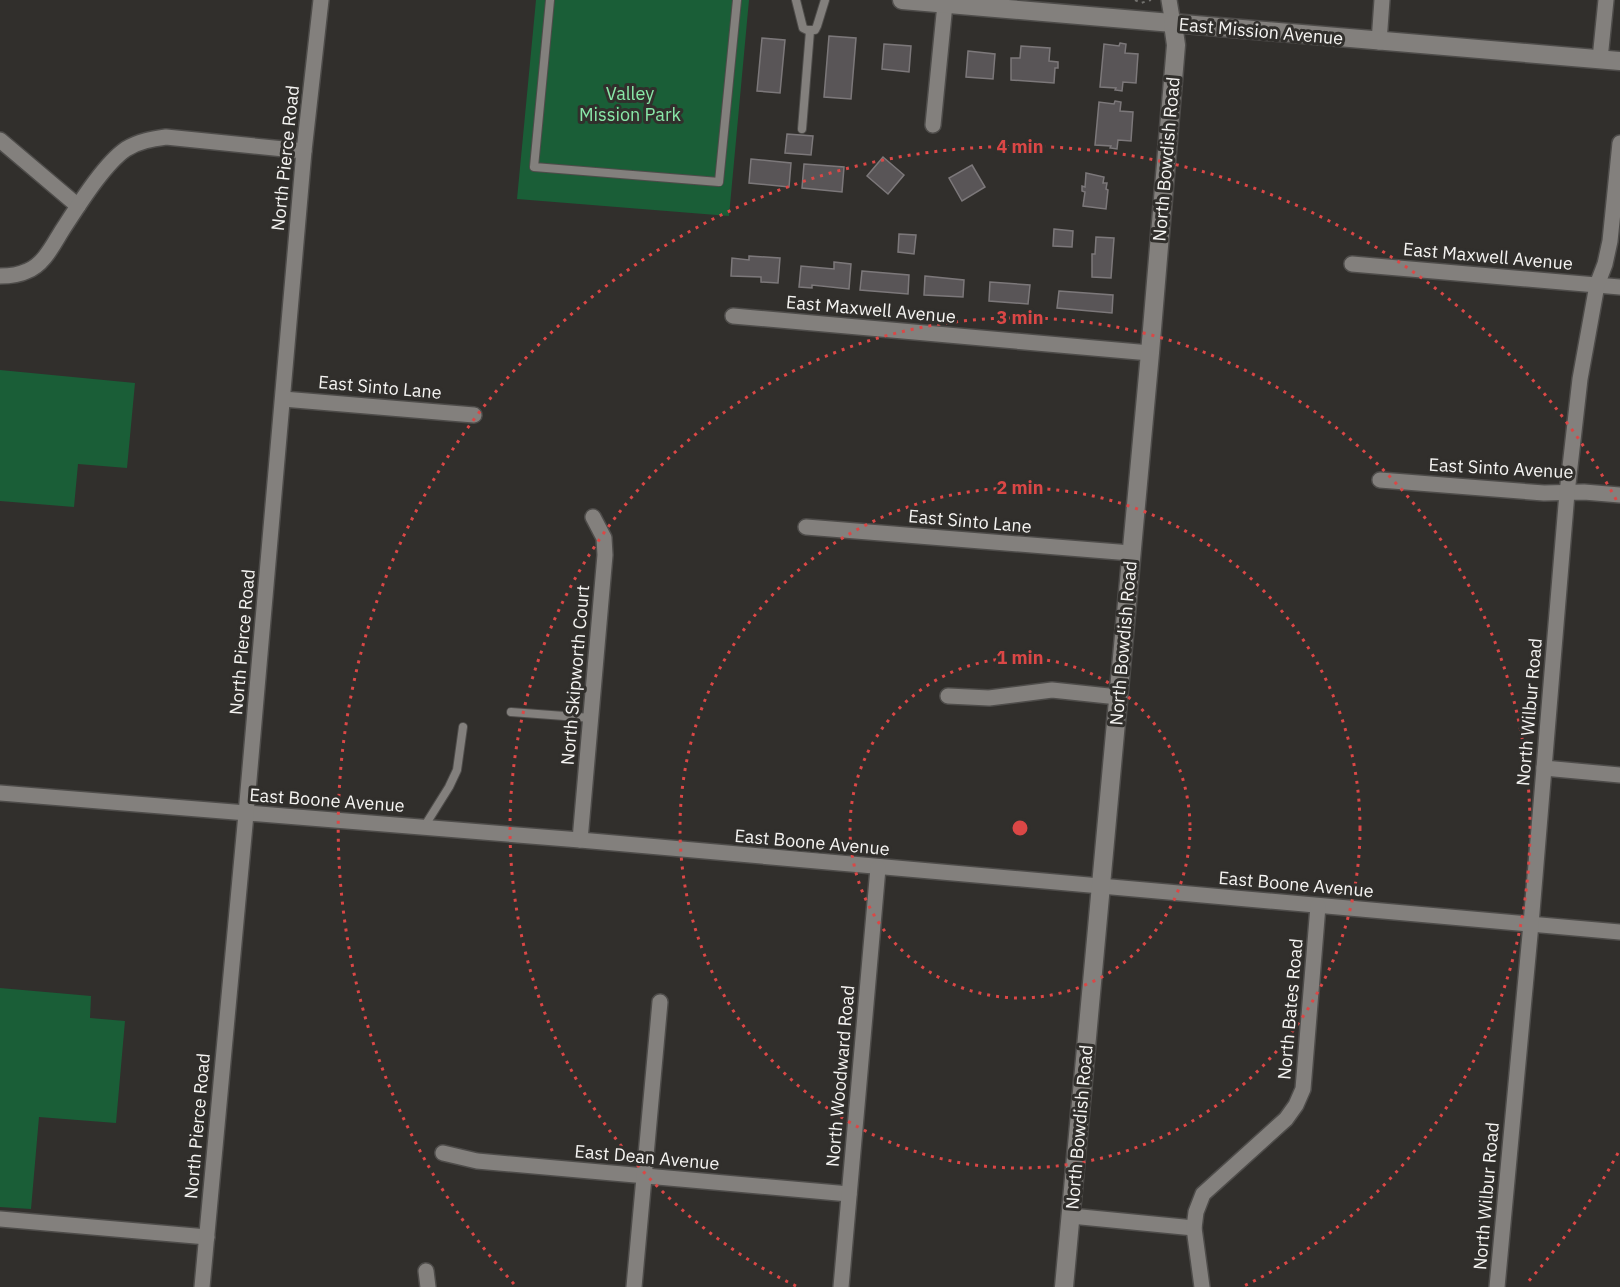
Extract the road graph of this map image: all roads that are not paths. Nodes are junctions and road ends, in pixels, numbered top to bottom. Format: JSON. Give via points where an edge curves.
{"nodes":[{"id":1,"x":321,"y":0,"type":"edge"},
{"id":2,"x":550,"y":0,"type":"edge"},
{"id":3,"x":737,"y":0,"type":"edge"},
{"id":4,"x":796,"y":0,"type":"edge"},
{"id":5,"x":825,"y":0,"type":"edge"},
{"id":6,"x":902,"y":0,"type":"edge"},
{"id":7,"x":1168,"y":0,"type":"edge"},
{"id":8,"x":1383,"y":0,"type":"edge"},
{"id":9,"x":1606,"y":0,"type":"edge"},
{"id":10,"x":945,"y":4,"type":"junction"},
{"id":11,"x":1173,"y":24,"type":"junction"},
{"id":12,"x":810,"y":31,"type":"junction"},
{"id":13,"x":1379,"y":42,"type":"junction"},
{"id":14,"x":1600,"y":59,"type":"junction"},
{"id":15,"x":1620,"y":61,"type":"edge"},
{"id":16,"x":933,"y":125,"type":"dead end"},
{"id":17,"x":802,"y":129,"type":"dead end"},
{"id":18,"x":0,"y":140,"type":"edge"},
{"id":19,"x":1620,"y":143,"type":"edge"},
{"id":20,"x":304,"y":151,"type":"junction"},
{"id":21,"x":78,"y":206,"type":"junction"},
{"id":22,"x":1352,"y":264,"type":"dead end"},
{"id":23,"x":0,"y":276,"type":"edge"},
{"id":24,"x":1597,"y":285,"type":"junction"},
{"id":25,"x":1620,"y":287,"type":"edge"},
{"id":26,"x":733,"y":316,"type":"dead end"},
{"id":27,"x":1150,"y":353,"type":"junction"},
{"id":28,"x":283,"y":399,"type":"junction"},
{"id":29,"x":474,"y":415,"type":"dead end"},
{"id":30,"x":1380,"y":480,"type":"dead end"},
{"id":31,"x":1567,"y":493,"type":"junction"},
{"id":32,"x":1620,"y":495,"type":"edge"},
{"id":33,"x":593,"y":517,"type":"dead end"},
{"id":34,"x":806,"y":527,"type":"dead end"},
{"id":35,"x":1131,"y":553,"type":"junction"},
{"id":36,"x":948,"y":696,"type":"dead end"},
{"id":37,"x":1118,"y":696,"type":"junction"},
{"id":38,"x":511,"y":712,"type":"dead end"},
{"id":39,"x":591,"y":718,"type":"junction"},
{"id":40,"x":464,"y":727,"type":"dead end"},
{"id":41,"x":1544,"y":768,"type":"junction"},
{"id":42,"x":1620,"y":775,"type":"edge"},
{"id":43,"x":0,"y":793,"type":"edge"},
{"id":44,"x":246,"y":814,"type":"junction"},
{"id":45,"x":424,"y":827,"type":"junction"},
{"id":46,"x":580,"y":840,"type":"junction"},
{"id":47,"x":878,"y":868,"type":"junction"},
{"id":48,"x":1101,"y":886,"type":"junction"},
{"id":49,"x":1318,"y":906,"type":"junction"},
{"id":50,"x":1531,"y":924,"type":"junction"},
{"id":51,"x":1620,"y":932,"type":"edge"},
{"id":52,"x":660,"y":1002,"type":"dead end"},
{"id":53,"x":443,"y":1153,"type":"dead end"},
{"id":54,"x":644,"y":1176,"type":"junction"},
{"id":55,"x":849,"y":1194,"type":"junction"},
{"id":56,"x":1071,"y":1216,"type":"junction"},
{"id":57,"x":0,"y":1219,"type":"edge"},
{"id":58,"x":1194,"y":1228,"type":"junction"},
{"id":59,"x":207,"y":1238,"type":"junction"},
{"id":60,"x":426,"y":1271,"type":"dead end"},
{"id":61,"x":202,"y":1287,"type":"edge"},
{"id":62,"x":428,"y":1287,"type":"edge"},
{"id":63,"x":634,"y":1287,"type":"edge"},
{"id":64,"x":841,"y":1287,"type":"edge"},
{"id":65,"x":1064,"y":1287,"type":"edge"},
{"id":66,"x":1202,"y":1287,"type":"edge"},
{"id":67,"x":1497,"y":1287,"type":"edge"}],
"edges":[{"from":1,"to":20,"type":"street","name":"North Pierce Road"},
{"from":2,"to":3,"type":"lane","via":[[534,167],[719,182]]},
{"from":4,"to":12,"type":"lane","via":[[803,28]]},
{"from":5,"to":12,"type":"lane","via":[[817,26]]},
{"from":6,"to":10,"type":"street","name":"East Mission Avenue"},
{"from":7,"to":11,"type":"street","name":"North Bowdish Road"},
{"from":8,"to":13,"type":"street"},
{"from":9,"to":14,"type":"street"},
{"from":10,"to":11,"type":"street","name":"East Mission Avenue"},
{"from":10,"to":16,"type":"street"},
{"from":11,"to":13,"type":"street","name":"East Mission Avenue"},
{"from":11,"to":27,"type":"street","name":"North Bowdish Road","via":[[1176,45]]},
{"from":12,"to":17,"type":"lane"},
{"from":13,"to":14,"type":"street","name":"East Mission Avenue"},
{"from":14,"to":15,"type":"street","name":"East Mission Avenue"},
{"from":18,"to":21,"type":"street"},
{"from":19,"to":24,"type":"street","name":"North Wilbur Road","via":[[1610,241]]},
{"from":20,"to":21,"type":"street","via":[[166,137],[145,140],[126,149],[112,162]]},
{"from":20,"to":28,"type":"street","name":"North Pierce Road"},
{"from":21,"to":23,"type":"street","via":[[44,258],[29,271]]},
{"from":22,"to":24,"type":"street","name":"East Maxwell Avenue"},
{"from":24,"to":25,"type":"street","name":"East Maxwell Avenue"},
{"from":24,"to":31,"type":"street","name":"North Wilbur Road","via":[[1580,380]]},
{"from":26,"to":27,"type":"street","name":"East Maxwell Avenue"},
{"from":27,"to":35,"type":"street","name":"North Bowdish Road"},
{"from":28,"to":29,"type":"street","name":"East Sinto Lane"},
{"from":28,"to":44,"type":"street","name":"North Pierce Road"},
{"from":30,"to":31,"type":"street","name":"East Sinto Avenue"},
{"from":31,"to":32,"type":"street","name":"East Sinto Avenue"},
{"from":31,"to":41,"type":"street","name":"North Wilbur Road"},
{"from":33,"to":39,"type":"street","name":"North Skipworth Court","via":[[604,538],[605,555]]},
{"from":34,"to":35,"type":"street","name":"East Sinto Lane"},
{"from":35,"to":37,"type":"street","name":"North Bowdish Road"},
{"from":36,"to":37,"type":"street","via":[[989,698],[1052,690]]},
{"from":37,"to":48,"type":"street","name":"North Bowdish Road"},
{"from":38,"to":39,"type":"lane"},
{"from":39,"to":46,"type":"street","name":"North Skipworth Court"},
{"from":40,"to":45,"type":"lane","via":[[457,770]]},
{"from":41,"to":42,"type":"street"},
{"from":41,"to":50,"type":"street","name":"North Wilbur Road"},
{"from":43,"to":44,"type":"street","name":"East Boone Avenue"},
{"from":44,"to":45,"type":"street","name":"East Boone Avenue"},
{"from":44,"to":59,"type":"street","name":"North Pierce Road"},
{"from":45,"to":46,"type":"street","name":"East Boone Avenue"},
{"from":46,"to":47,"type":"street","name":"East Boone Avenue"},
{"from":47,"to":48,"type":"street","name":"East Boone Avenue"},
{"from":47,"to":55,"type":"street","name":"North Woodward Road"},
{"from":48,"to":49,"type":"street","name":"East Boone Avenue"},
{"from":48,"to":56,"type":"street","name":"North Bowdish Road"},
{"from":49,"to":50,"type":"street","name":"East Boone Avenue"},
{"from":49,"to":58,"type":"street","name":"North Bates Road","via":[[1303,1089],[1286,1119],[1203,1194]]},
{"from":50,"to":51,"type":"street","name":"East Boone Avenue"},
{"from":50,"to":67,"type":"street","name":"North Wilbur Road"},
{"from":52,"to":54,"type":"street"},
{"from":53,"to":54,"type":"street","name":"East Dean Avenue","via":[[477,1161]]},
{"from":54,"to":55,"type":"street","name":"East Dean Avenue"},
{"from":54,"to":63,"type":"street"},
{"from":55,"to":64,"type":"street","name":"North Woodward Road"},
{"from":56,"to":58,"type":"street"},
{"from":56,"to":65,"type":"street","name":"North Bowdish Road"},
{"from":57,"to":59,"type":"street"},
{"from":58,"to":66,"type":"street","name":"North Bates Road"},
{"from":59,"to":61,"type":"street","name":"North Pierce Road"},
{"from":60,"to":62,"type":"street"}]}
